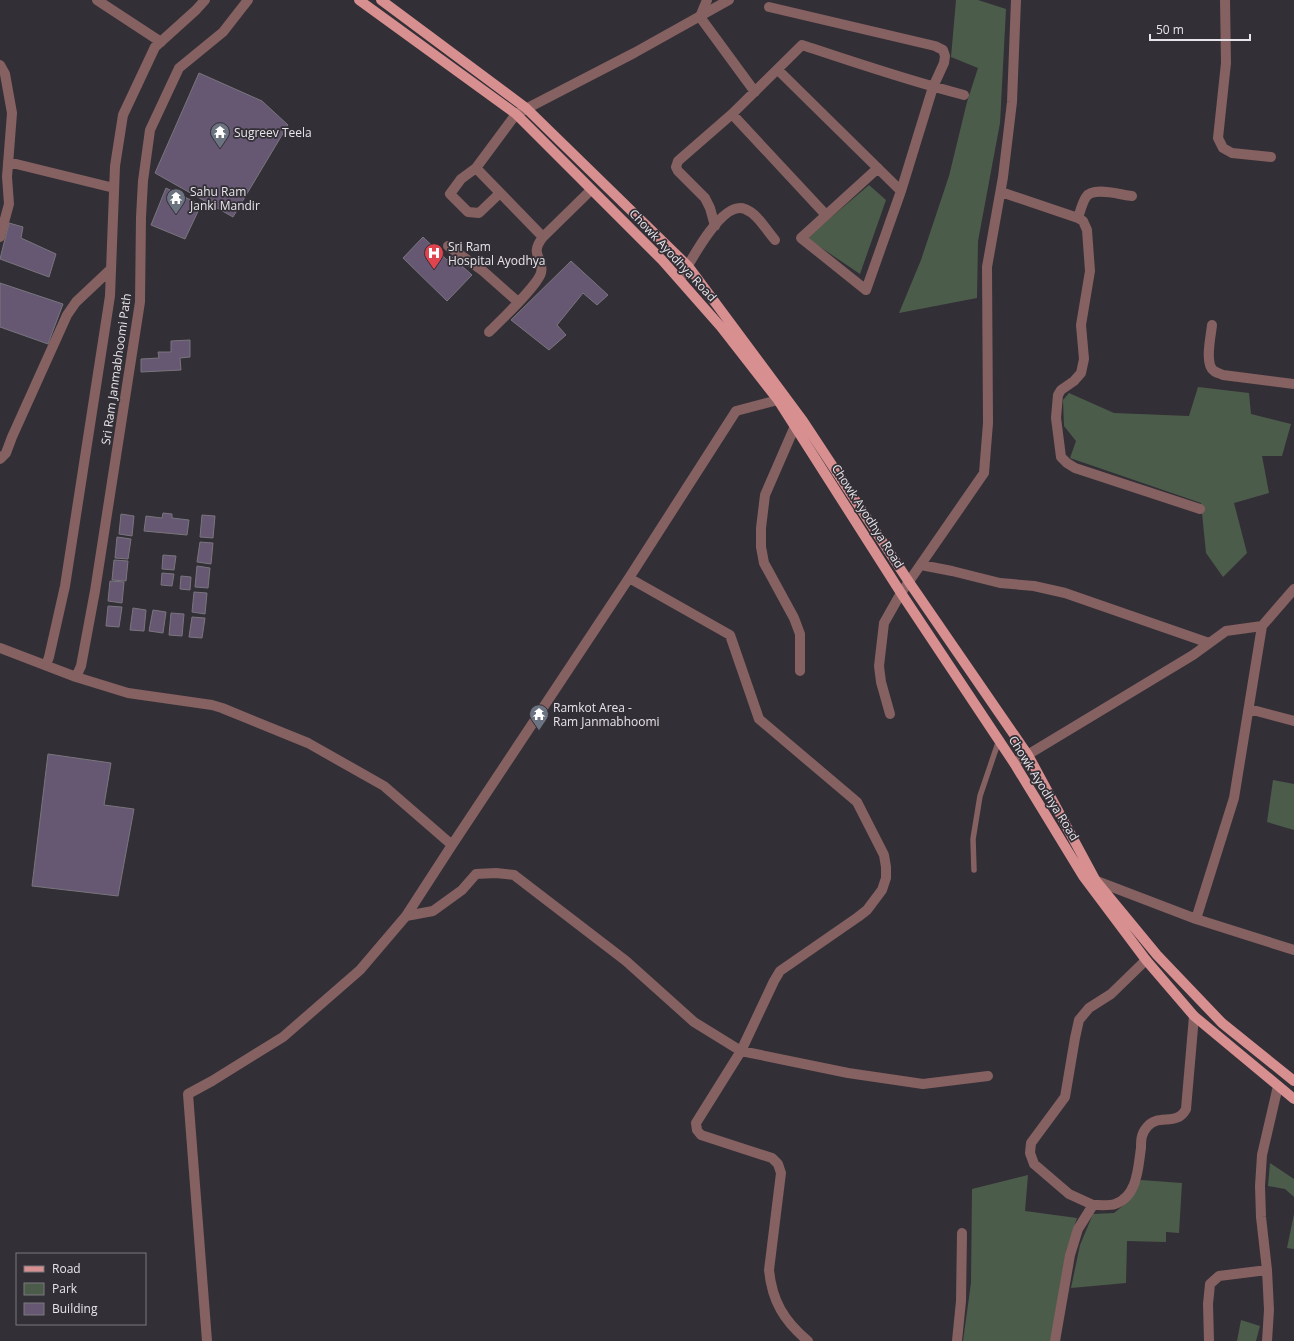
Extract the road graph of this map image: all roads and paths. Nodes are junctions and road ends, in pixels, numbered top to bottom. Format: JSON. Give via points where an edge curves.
{"nodes":[{"id":1,"x":97,"y":0,"type":"edge"},
{"id":2,"x":205,"y":0,"type":"edge"},
{"id":3,"x":248,"y":0,"type":"edge"},
{"id":4,"x":359,"y":0,"type":"edge"},
{"id":5,"x":381,"y":0,"type":"edge"},
{"id":6,"x":707,"y":0,"type":"edge"},
{"id":7,"x":729,"y":0,"type":"edge"},
{"id":8,"x":1016,"y":0,"type":"edge"},
{"id":9,"x":1226,"y":0,"type":"edge"},
{"id":10,"x":769,"y":7,"type":"dead end"},
{"id":11,"x":700,"y":17,"type":"junction"},
{"id":12,"x":161,"y":42,"type":"junction"},
{"id":13,"x":0,"y":65,"type":"edge"},
{"id":14,"x":778,"y":70,"type":"junction"},
{"id":15,"x":933,"y":87,"type":"junction"},
{"id":16,"x":756,"y":92,"type":"junction"},
{"id":17,"x":964,"y":95,"type":"dead end"},
{"id":18,"x":526,"y":108,"type":"junction"},
{"id":19,"x":516,"y":114,"type":"junction"},
{"id":20,"x":732,"y":114,"type":"junction"},
{"id":21,"x":1271,"y":157,"type":"dead end"},
{"id":22,"x":8,"y":162,"type":"junction"},
{"id":23,"x":476,"y":168,"type":"junction"},
{"id":24,"x":878,"y":168,"type":"junction"},
{"id":25,"x":4,"y":186,"type":"edge"},
{"id":26,"x":114,"y":188,"type":"junction"},
{"id":27,"x":591,"y":190,"type":"junction"},
{"id":28,"x":901,"y":191,"type":"junction"},
{"id":29,"x":1001,"y":192,"type":"junction"},
{"id":30,"x":500,"y":193,"type":"junction"},
{"id":31,"x":1132,"y":196,"type":"dead end"},
{"id":32,"x":826,"y":215,"type":"junction"},
{"id":33,"x":1078,"y":218,"type":"junction"},
{"id":34,"x":715,"y":226,"type":"junction"},
{"id":35,"x":0,"y":237,"type":"edge"},
{"id":36,"x":543,"y":238,"type":"junction"},
{"id":37,"x":775,"y":240,"type":"dead end"},
{"id":38,"x":448,"y":246,"type":"dead end"},
{"id":39,"x":688,"y":266,"type":"junction"},
{"id":40,"x":111,"y":269,"type":"junction"},
{"id":41,"x":680,"y":280,"type":"junction"},
{"id":42,"x":518,"y":302,"type":"junction"},
{"id":43,"x":1212,"y":325,"type":"dead end"},
{"id":44,"x":489,"y":332,"type":"dead end"},
{"id":45,"x":1294,"y":384,"type":"edge"},
{"id":46,"x":778,"y":400,"type":"junction"},
{"id":47,"x":795,"y":426,"type":"junction"},
{"id":48,"x":0,"y":459,"type":"edge"},
{"id":49,"x":1200,"y":509,"type":"dead end"},
{"id":50,"x":921,"y":565,"type":"junction"},
{"id":51,"x":629,"y":578,"type":"junction"},
{"id":52,"x":909,"y":582,"type":"junction"},
{"id":53,"x":1294,"y":589,"type":"edge"},
{"id":54,"x":901,"y":593,"type":"junction"},
{"id":55,"x":1262,"y":626,"type":"junction"},
{"id":56,"x":1209,"y":643,"type":"junction"},
{"id":57,"x":0,"y":648,"type":"edge"},
{"id":58,"x":46,"y":665,"type":"junction"},
{"id":59,"x":800,"y":670,"type":"dead end"},
{"id":60,"x":76,"y":677,"type":"junction"},
{"id":61,"x":1249,"y":709,"type":"junction"},
{"id":62,"x":890,"y":714,"type":"dead end"},
{"id":63,"x":1294,"y":721,"type":"edge"},
{"id":64,"x":999,"y":740,"type":"junction"},
{"id":65,"x":1028,"y":755,"type":"junction"},
{"id":66,"x":1014,"y":763,"type":"junction"},
{"id":67,"x":452,"y":845,"type":"junction"},
{"id":68,"x":974,"y":870,"type":"dead end"},
{"id":69,"x":1083,"y":876,"type":"junction"},
{"id":70,"x":1096,"y":881,"type":"junction"},
{"id":71,"x":406,"y":916,"type":"junction"},
{"id":72,"x":1196,"y":919,"type":"junction"},
{"id":73,"x":1294,"y":950,"type":"edge"},
{"id":74,"x":1146,"y":960,"type":"junction"},
{"id":75,"x":1194,"y":1016,"type":"junction"},
{"id":76,"x":741,"y":1051,"type":"junction"},
{"id":77,"x":988,"y":1076,"type":"dead end"},
{"id":78,"x":1294,"y":1081,"type":"edge"},
{"id":79,"x":1278,"y":1086,"type":"junction"},
{"id":80,"x":1294,"y":1100,"type":"edge"},
{"id":81,"x":1094,"y":1205,"type":"junction"},
{"id":82,"x":962,"y":1233,"type":"dead end"},
{"id":83,"x":1267,"y":1270,"type":"junction"},
{"id":84,"x":207,"y":1341,"type":"edge"},
{"id":85,"x":808,"y":1341,"type":"edge"},
{"id":86,"x":958,"y":1341,"type":"edge"},
{"id":87,"x":1055,"y":1341,"type":"edge"},
{"id":88,"x":1209,"y":1341,"type":"edge"},
{"id":89,"x":1267,"y":1341,"type":"edge"}],
"edges":[{"from":1,"to":12,"type":"street"},
{"from":2,"to":12,"type":"street","name":"Sri Ram Janmabhoomi Path"},
{"from":3,"to":60,"type":"street","name":"Sri Ram Janmabhoomi Path","via":[[223,32],[180,68],[150,130],[143,181],[140,302],[95,591],[81,666]]},
{"from":4,"to":19,"type":"main road","name":"Chowk Ayodhya Road"},
{"from":5,"to":18,"type":"main road"},
{"from":6,"to":11,"type":"street"},
{"from":7,"to":11,"type":"street"},
{"from":8,"to":29,"type":"street","via":[[1012,102]]},
{"from":9,"to":21,"type":"street","via":[[1226,63],[1218,138],[1223,148],[1232,153]]},
{"from":10,"to":15,"type":"street","via":[[935,46],[943,50],[945,56]]},
{"from":11,"to":16,"type":"street"},
{"from":11,"to":18,"type":"street"},
{"from":12,"to":26,"type":"street","name":"Sri Ram Janmabhoomi Path","via":[[155,47],[123,115],[114,166]]},
{"from":13,"to":22,"type":"street","via":[[5,74],[12,113]]},
{"from":14,"to":15,"type":"street","via":[[802,45]]},
{"from":14,"to":16,"type":"street"},
{"from":14,"to":24,"type":"street"},
{"from":15,"to":17,"type":"street"},
{"from":15,"to":28,"type":"street"},
{"from":16,"to":20,"type":"street"},
{"from":18,"to":19,"type":"street"},
{"from":18,"to":39,"type":"main road"},
{"from":19,"to":23,"type":"street"},
{"from":19,"to":27,"type":"main road","name":"Chowk Ayodhya Road"},
{"from":20,"to":32,"type":"street"},
{"from":20,"to":34,"type":"street","via":[[678,161],[676,167],[705,198]]},
{"from":22,"to":25,"type":"street"},
{"from":22,"to":26,"type":"street"},
{"from":23,"to":30,"type":"street"},
{"from":23,"to":30,"type":"street","via":[[461,179],[450,194],[468,212],[479,213]]},
{"from":24,"to":28,"type":"street"},
{"from":24,"to":32,"type":"street"},
{"from":25,"to":35,"type":"street","via":[[10,204]]},
{"from":26,"to":40,"type":"street","name":"Sri Ram Janmabhoomi Path"},
{"from":27,"to":36,"type":"street"},
{"from":27,"to":41,"type":"main road","name":"Chowk Ayodhya Road"},
{"from":28,"to":32,"type":"street","via":[[866,290],[801,238]]},
{"from":29,"to":33,"type":"street"},
{"from":29,"to":50,"type":"street","via":[[987,267],[988,423],[984,473]]},
{"from":30,"to":36,"type":"street"},
{"from":31,"to":33,"type":"street","via":[[1100,191],[1090,193]]},
{"from":33,"to":49,"type":"street","via":[[1083,221],[1087,230],[1090,271],[1081,325],[1084,359],[1081,373],[1058,395],[1056,418],[1061,457],[1075,468]]},
{"from":34,"to":37,"type":"street","via":[[726,214],[737,208],[744,208],[752,213]]},
{"from":34,"to":39,"type":"street","via":[[703,240]]},
{"from":36,"to":42,"type":"street","via":[[536,250],[540,274]]},
{"from":38,"to":42,"type":"street","via":[[483,271]]},
{"from":39,"to":41,"type":"street"},
{"from":39,"to":52,"type":"main road","via":[[803,421]]},
{"from":40,"to":48,"type":"street","via":[[76,302],[67,315],[6,453]]},
{"from":40,"to":58,"type":"street","name":"Sri Ram Janmabhoomi Path","via":[[110,296],[65,586]]},
{"from":41,"to":46,"type":"main road","name":"Chowk Ayodhya Road","via":[[721,327]]},
{"from":42,"to":44,"type":"street"},
{"from":43,"to":45,"type":"street","via":[[1208,355],[1214,371]]},
{"from":46,"to":47,"type":"main road","name":"Chowk Ayodhya Road"},
{"from":46,"to":51,"type":"street","via":[[736,411]]},
{"from":47,"to":54,"type":"main road","name":"Chowk Ayodhya Road"},
{"from":47,"to":59,"type":"street","via":[[765,494],[761,547],[764,563],[800,634]]},
{"from":50,"to":52,"type":"street"},
{"from":50,"to":56,"type":"street","via":[[1000,583],[1034,586],[1064,593]]},
{"from":51,"to":67,"type":"street"},
{"from":51,"to":76,"type":"street","via":[[730,635],[759,719],[857,802],[884,855],[886,878],[876,900],[858,918],[780,971]]},
{"from":52,"to":54,"type":"street"},
{"from":52,"to":65,"type":"main road"},
{"from":53,"to":55,"type":"street"},
{"from":54,"to":62,"type":"street","via":[[884,623],[879,666]]},
{"from":54,"to":64,"type":"main road","name":"Chowk Ayodhya Road"},
{"from":55,"to":56,"type":"street","via":[[1226,631]]},
{"from":55,"to":61,"type":"street"},
{"from":56,"to":65,"type":"street"},
{"from":57,"to":58,"type":"street"},
{"from":58,"to":60,"type":"street"},
{"from":60,"to":67,"type":"street","via":[[128,693],[212,706],[308,743],[384,786]]},
{"from":61,"to":63,"type":"street"},
{"from":61,"to":72,"type":"street","via":[[1234,798]]},
{"from":64,"to":66,"type":"main road","name":"Chowk Ayodhya Road"},
{"from":64,"to":68,"type":"lane","via":[[980,796],[973,839]]},
{"from":65,"to":66,"type":"street"},
{"from":65,"to":70,"type":"main road"},
{"from":66,"to":69,"type":"main road","name":"Chowk Ayodhya Road"},
{"from":67,"to":71,"type":"street"},
{"from":69,"to":70,"type":"street"},
{"from":69,"to":74,"type":"main road","name":"Chowk Ayodhya Road"},
{"from":70,"to":72,"type":"street"},
{"from":70,"to":78,"type":"main road","via":[[1157,955],[1222,1023]]},
{"from":71,"to":76,"type":"street","via":[[433,911],[462,890],[476,874],[514,875],[626,961],[694,1022]]},
{"from":71,"to":84,"type":"street","via":[[360,970],[283,1037],[188,1094]]},
{"from":72,"to":73,"type":"street"},
{"from":74,"to":75,"type":"main road","name":"Chowk Ayodhya Road"},
{"from":74,"to":81,"type":"street","via":[[1111,994],[1089,1008],[1079,1020],[1065,1097],[1031,1143],[1030,1153],[1034,1164],[1069,1194]]},
{"from":75,"to":79,"type":"main road","name":"Chowk Ayodhya Road"},
{"from":75,"to":81,"type":"street","via":[[1186,1109],[1178,1118],[1154,1121],[1147,1126],[1142,1134],[1136,1181],[1129,1193],[1115,1204]]},
{"from":76,"to":77,"type":"street","via":[[923,1084]]},
{"from":76,"to":85,"type":"street","via":[[696,1123],[697,1130],[701,1135],[772,1158],[778,1164],[781,1173],[769,1270],[770,1280],[781,1312]]},
{"from":79,"to":80,"type":"main road","name":"Chowk Ayodhya Road"},
{"from":79,"to":83,"type":"street","via":[[1262,1155],[1260,1186]]},
{"from":81,"to":87,"type":"street","via":[[1078,1229],[1070,1255]]},
{"from":82,"to":86,"type":"street"},
{"from":83,"to":88,"type":"street","via":[[1219,1276],[1210,1284]]},
{"from":83,"to":89,"type":"street"}]}
